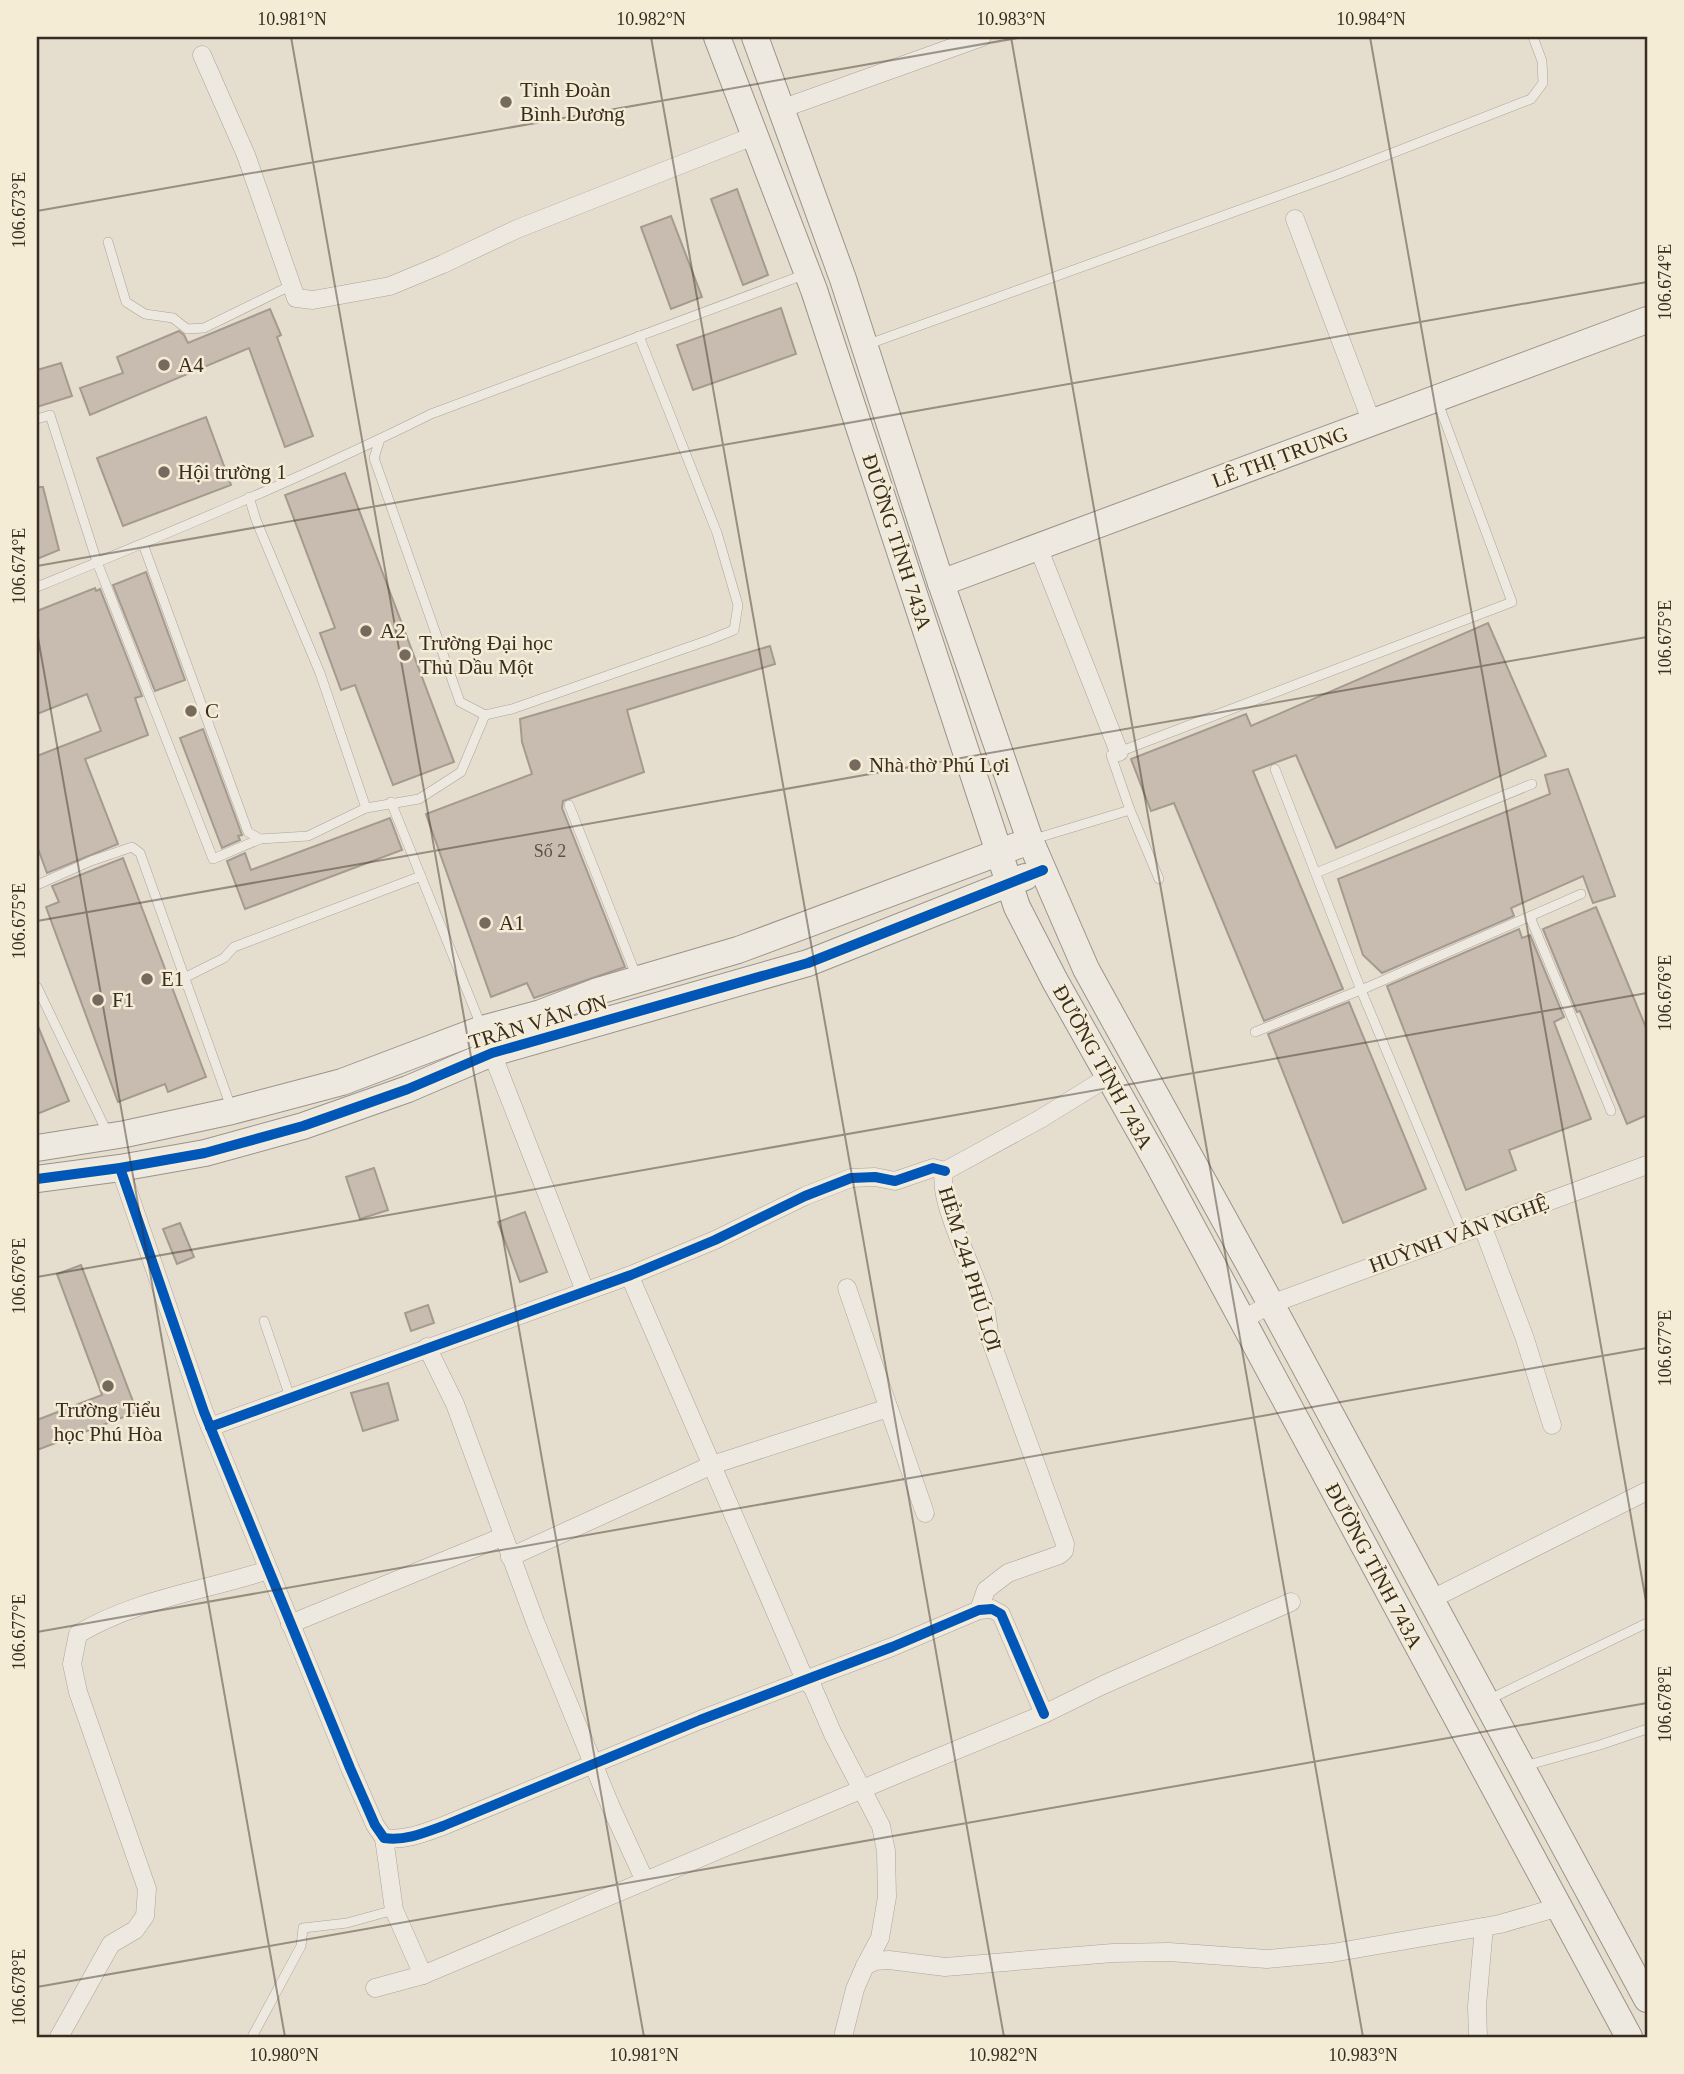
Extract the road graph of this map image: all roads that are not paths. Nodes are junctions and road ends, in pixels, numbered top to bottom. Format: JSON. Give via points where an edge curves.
{"nodes":[{"id":1,"x":717,"y":37,"type":"edge"},
{"id":2,"x":755,"y":37,"type":"edge"},
{"id":3,"x":982,"y":37,"type":"edge"},
{"id":4,"x":1533,"y":37,"type":"edge"},
{"id":5,"x":202,"y":55,"type":"dead end"},
{"id":6,"x":781,"y":108,"type":"junction"},
{"id":7,"x":756,"y":135,"type":"junction"},
{"id":8,"x":1295,"y":219,"type":"dead end"},
{"id":9,"x":108,"y":242,"type":"dead end"},
{"id":10,"x":807,"y":273,"type":"junction"},
{"id":11,"x":292,"y":285,"type":"junction"},
{"id":12,"x":1647,"y":320,"type":"edge"},
{"id":13,"x":639,"y":336,"type":"junction"},
{"id":14,"x":864,"y":345,"type":"junction"},
{"id":15,"x":1437,"y":398,"type":"junction"},
{"id":16,"x":37,"y":419,"type":"edge"},
{"id":17,"x":1372,"y":423,"type":"junction"},
{"id":18,"x":380,"y":439,"type":"junction"},
{"id":19,"x":249,"y":497,"type":"junction"},
{"id":20,"x":143,"y":544,"type":"junction"},
{"id":21,"x":1038,"y":547,"type":"junction"},
{"id":22,"x":97,"y":562,"type":"junction"},
{"id":23,"x":941,"y":583,"type":"junction"},
{"id":24,"x":37,"y":587,"type":"edge"},
{"id":25,"x":914,"y":594,"type":"junction"},
{"id":26,"x":485,"y":715,"type":"junction"},
{"id":27,"x":1119,"y":752,"type":"junction"},
{"id":28,"x":1275,"y":769,"type":"dead end"},
{"id":29,"x":1532,"y":785,"type":"dead end"},
{"id":30,"x":391,"y":802,"type":"junction"},
{"id":31,"x":569,"y":805,"type":"dead end"},
{"id":32,"x":366,"y":808,"type":"junction"},
{"id":33,"x":1130,"y":810,"type":"junction"},
{"id":34,"x":260,"y":839,"type":"junction"},
{"id":35,"x":1030,"y":840,"type":"junction"},
{"id":36,"x":999,"y":854,"type":"junction"},
{"id":37,"x":1043,"y":870,"type":"junction"},
{"id":38,"x":1316,"y":873,"type":"junction"},
{"id":39,"x":421,"y":876,"type":"junction"},
{"id":40,"x":1158,"y":880,"type":"dead end"},
{"id":41,"x":1009,"y":884,"type":"junction"},
{"id":42,"x":37,"y":885,"type":"edge"},
{"id":43,"x":1581,"y":894,"type":"dead end"},
{"id":44,"x":1530,"y":917,"type":"junction"},
{"id":45,"x":186,"y":977,"type":"junction"},
{"id":46,"x":638,"y":980,"type":"junction"},
{"id":47,"x":37,"y":987,"type":"edge"},
{"id":48,"x":1361,"y":990,"type":"junction"},
{"id":49,"x":482,"y":1029,"type":"junction"},
{"id":50,"x":1255,"y":1032,"type":"dead end"},
{"id":51,"x":492,"y":1054,"type":"junction"},
{"id":52,"x":1108,"y":1077,"type":"junction"},
{"id":53,"x":232,"y":1111,"type":"junction"},
{"id":54,"x":1611,"y":1111,"type":"dead end"},
{"id":55,"x":109,"y":1137,"type":"junction"},
{"id":56,"x":37,"y":1148,"type":"edge"},
{"id":57,"x":1647,"y":1165,"type":"edge"},
{"id":58,"x":120,"y":1168,"type":"junction"},
{"id":59,"x":945,"y":1171,"type":"junction"},
{"id":60,"x":37,"y":1179,"type":"edge"},
{"id":61,"x":1482,"y":1225,"type":"junction"},
{"id":62,"x":1463,"y":1234,"type":"junction"},
{"id":63,"x":631,"y":1275,"type":"junction"},
{"id":64,"x":848,"y":1287,"type":"dead end"},
{"id":65,"x":585,"y":1291,"type":"junction"},
{"id":66,"x":1271,"y":1304,"type":"junction"},
{"id":67,"x":1242,"y":1320,"type":"junction"},
{"id":68,"x":264,"y":1321,"type":"dead end"},
{"id":69,"x":427,"y":1348,"type":"junction"},
{"id":70,"x":290,"y":1397,"type":"junction"},
{"id":71,"x":888,"y":1408,"type":"junction"},
{"id":72,"x":1552,"y":1425,"type":"dead end"},
{"id":73,"x":210,"y":1427,"type":"junction"},
{"id":74,"x":712,"y":1465,"type":"junction"},
{"id":75,"x":1647,"y":1491,"type":"edge"},
{"id":76,"x":925,"y":1513,"type":"dead end"},
{"id":77,"x":502,"y":1537,"type":"junction"},
{"id":78,"x":510,"y":1557,"type":"junction"},
{"id":79,"x":268,"y":1570,"type":"junction"},
{"id":80,"x":1430,"y":1600,"type":"junction"},
{"id":81,"x":1291,"y":1602,"type":"dead end"},
{"id":82,"x":979,"y":1611,"type":"junction"},
{"id":83,"x":1647,"y":1623,"type":"edge"},
{"id":84,"x":290,"y":1624,"type":"junction"},
{"id":85,"x":805,"y":1680,"type":"junction"},
{"id":86,"x":1485,"y":1702,"type":"junction"},
{"id":87,"x":1044,"y":1714,"type":"junction"},
{"id":88,"x":1647,"y":1728,"type":"edge"},
{"id":89,"x":595,"y":1763,"type":"junction"},
{"id":90,"x":1520,"y":1768,"type":"junction"},
{"id":91,"x":862,"y":1789,"type":"junction"},
{"id":92,"x":384,"y":1838,"type":"junction"},
{"id":93,"x":645,"y":1881,"type":"junction"},
{"id":94,"x":1559,"y":1907,"type":"junction"},
{"id":95,"x":394,"y":1910,"type":"junction"},
{"id":96,"x":1484,"y":1927,"type":"junction"},
{"id":97,"x":865,"y":1966,"type":"junction"},
{"id":98,"x":422,"y":1975,"type":"junction"},
{"id":99,"x":375,"y":1988,"type":"dead end"},
{"id":100,"x":1647,"y":1999,"type":"edge"},
{"id":101,"x":59,"y":2037,"type":"edge"},
{"id":102,"x":252,"y":2037,"type":"edge"},
{"id":103,"x":843,"y":2037,"type":"edge"},
{"id":104,"x":1478,"y":2037,"type":"edge"},
{"id":105,"x":1629,"y":2037,"type":"edge"}],
"edges":[{"from":1,"to":7,"type":"main road","name":"ĐƯỜNG TỈNH 743A"},
{"from":2,"to":6,"type":"main road","name":"ĐƯỜNG TỈNH 743A"},
{"from":3,"to":6,"type":"street"},
{"from":4,"to":14,"type":"lane","via":[[1542,61],[1543,83],[1531,99],[1336,175]]},
{"from":5,"to":11,"type":"street","via":[[246,155]]},
{"from":6,"to":14,"type":"main road","name":"ĐƯỜNG TỈNH 743A"},
{"from":7,"to":10,"type":"main road","name":"ĐƯỜNG TỈNH 743A"},
{"from":7,"to":11,"type":"street","via":[[517,229],[390,286],[313,300],[296,298]]},
{"from":8,"to":17,"type":"street"},
{"from":9,"to":11,"type":"lane","via":[[126,302],[145,314],[173,318],[187,329],[204,328]]},
{"from":10,"to":13,"type":"lane"},
{"from":10,"to":25,"type":"main road","name":"ĐƯỜNG TỈNH 743A"},
{"from":12,"to":15,"type":"main road","name":"LÊ THỊ TRUNG"},
{"from":13,"to":18,"type":"lane","via":[[430,414]]},
{"from":13,"to":26,"type":"lane","via":[[717,533],[738,605],[734,630]]},
{"from":14,"to":23,"type":"main road","name":"ĐƯỜNG TỈNH 743A"},
{"from":15,"to":17,"type":"main road","name":"LÊ THỊ TRUNG"},
{"from":15,"to":27,"type":"lane","via":[[1512,601]]},
{"from":16,"to":22,"type":"lane","via":[[50,415]]},
{"from":17,"to":21,"type":"main road","name":"LÊ THỊ TRUNG"},
{"from":18,"to":19,"type":"lane"},
{"from":18,"to":26,"type":"lane","via":[[374,458],[460,702]]},
{"from":19,"to":20,"type":"lane"},
{"from":19,"to":32,"type":"lane","via":[[320,673]]},
{"from":20,"to":22,"type":"lane"},
{"from":20,"to":34,"type":"lane","via":[[248,832]]},
{"from":21,"to":23,"type":"main road","name":"LÊ THỊ TRUNG"},
{"from":21,"to":27,"type":"street"},
{"from":22,"to":24,"type":"lane"},
{"from":22,"to":34,"type":"lane","via":[[213,859]]},
{"from":23,"to":25,"type":"street","name":"LÊ THỊ TRUNG"},
{"from":23,"to":35,"type":"main road","name":"ĐƯỜNG TỈNH 743A"},
{"from":25,"to":36,"type":"main road","name":"ĐƯỜNG TỈNH 743A"},
{"from":26,"to":30,"type":"lane","via":[[461,772],[419,799]]},
{"from":27,"to":33,"type":"lane","via":[[1111,755]]},
{"from":28,"to":38,"type":"lane"},
{"from":29,"to":38,"type":"lane"},
{"from":30,"to":32,"type":"lane"},
{"from":30,"to":39,"type":"lane"},
{"from":31,"to":46,"type":"lane"},
{"from":32,"to":34,"type":"lane","via":[[308,836]]},
{"from":33,"to":35,"type":"lane"},
{"from":33,"to":40,"type":"lane"},
{"from":35,"to":36,"type":"main road","name":"TRẦN VĂN ƠN"},
{"from":35,"to":37,"type":"main road","name":"ĐƯỜNG TỈNH 743A"},
{"from":36,"to":41,"type":"main road","name":"ĐƯỜNG TỈNH 743A"},
{"from":36,"to":46,"type":"main road","name":"TRẦN VĂN ƠN","via":[[738,950]]},
{"from":37,"to":41,"type":"main road","name":"TRẦN VĂN ƠN"},
{"from":37,"to":66,"type":"main road","name":"ĐƯỜNG TỈNH 743A","via":[[1086,969]]},
{"from":38,"to":48,"type":"lane"},
{"from":39,"to":45,"type":"lane","via":[[234,947],[225,958]]},
{"from":39,"to":49,"type":"lane"},
{"from":41,"to":51,"type":"main road","name":"TRẦN VĂN ƠN","via":[[808,962]]},
{"from":41,"to":52,"type":"main road","name":"ĐƯỜNG TỈNH 743A"},
{"from":42,"to":45,"type":"lane","via":[[132,847],[140,853],[150,876]]},
{"from":43,"to":44,"type":"lane"},
{"from":44,"to":48,"type":"lane"},
{"from":44,"to":54,"type":"lane"},
{"from":45,"to":53,"type":"lane"},
{"from":46,"to":49,"type":"main road","name":"TRẦN VĂN ƠN"},
{"from":47,"to":55,"type":"lane"},
{"from":48,"to":50,"type":"lane"},
{"from":48,"to":62,"type":"lane"},
{"from":49,"to":51,"type":"street"},
{"from":49,"to":53,"type":"main road","name":"TRẦN VĂN ƠN","via":[[342,1082]]},
{"from":51,"to":58,"type":"main road","name":"TRẦN VĂN ƠN","via":[[303,1126],[205,1153]]},
{"from":51,"to":65,"type":"street"},
{"from":52,"to":59,"type":"street","name":"HẺM 244 PHÚ LỢI"},
{"from":52,"to":67,"type":"main road","name":"ĐƯỜNG TỈNH 743A"},
{"from":53,"to":55,"type":"main road","name":"TRẦN VĂN ƠN"},
{"from":55,"to":56,"type":"main road","name":"TRẦN VĂN ƠN"},
{"from":57,"to":61,"type":"street","name":"HUỲNH VĂN NGHỆ"},
{"from":58,"to":60,"type":"main road","name":"TRẦN VĂN ƠN"},
{"from":58,"to":73,"type":"street"},
{"from":59,"to":63,"type":"street","via":[[933,1168],[895,1181],[851,1178]]},
{"from":59,"to":82,"type":"street","name":"HẺM 244 PHÚ LỢI","via":[[946,1200],[985,1306],[990,1338],[1065,1544],[1059,1555],[1008,1573],[986,1590]]},
{"from":61,"to":62,"type":"street","name":"HUỲNH VĂN NGHỆ"},
{"from":61,"to":72,"type":"street"},
{"from":62,"to":66,"type":"street","name":"HUỲNH VĂN NGHỆ"},
{"from":63,"to":65,"type":"street"},
{"from":63,"to":74,"type":"street"},
{"from":64,"to":71,"type":"street"},
{"from":65,"to":69,"type":"street"},
{"from":66,"to":67,"type":"street","name":"HUỲNH VĂN NGHỆ"},
{"from":66,"to":80,"type":"main road","name":"ĐƯỜNG TỈNH 743A"},
{"from":67,"to":94,"type":"main road","name":"ĐƯỜNG TỈNH 743A"},
{"from":68,"to":70,"type":"lane"},
{"from":69,"to":70,"type":"street"},
{"from":69,"to":77,"type":"street","via":[[455,1404]]},
{"from":70,"to":73,"type":"street"},
{"from":71,"to":74,"type":"street"},
{"from":71,"to":76,"type":"street"},
{"from":73,"to":79,"type":"street"},
{"from":74,"to":78,"type":"street"},
{"from":74,"to":85,"type":"street"},
{"from":75,"to":80,"type":"street"},
{"from":77,"to":78,"type":"street"},
{"from":77,"to":84,"type":"street"},
{"from":78,"to":89,"type":"street"},
{"from":79,"to":84,"type":"street"},
{"from":79,"to":101,"type":"street","via":[[119,1612],[78,1634],[72,1664],[78,1692],[147,1889],[145,1916],[135,1930],[111,1944]]},
{"from":80,"to":86,"type":"main road","name":"ĐƯỜNG TỈNH 743A"},
{"from":81,"to":87,"type":"street"},
{"from":82,"to":85,"type":"street"},
{"from":82,"to":87,"type":"street","via":[[992,1609],[1001,1614]]},
{"from":83,"to":86,"type":"lane"},
{"from":84,"to":92,"type":"street"},
{"from":85,"to":89,"type":"street"},
{"from":85,"to":91,"type":"street"},
{"from":86,"to":90,"type":"main road","name":"ĐƯỜNG TỈNH 743A"},
{"from":87,"to":91,"type":"street"},
{"from":88,"to":90,"type":"lane"},
{"from":89,"to":92,"type":"street","via":[[416,1836]]},
{"from":89,"to":93,"type":"street"},
{"from":90,"to":100,"type":"main road","name":"ĐƯỜNG TỈNH 743A"},
{"from":91,"to":93,"type":"street"},
{"from":91,"to":97,"type":"street","via":[[881,1826],[887,1851],[887,1897],[880,1938]]},
{"from":92,"to":95,"type":"street"},
{"from":93,"to":98,"type":"street"},
{"from":94,"to":96,"type":"street"},
{"from":94,"to":105,"type":"main road","name":"ĐƯỜNG TỈNH 743A"},
{"from":95,"to":98,"type":"street"},
{"from":95,"to":102,"type":"lane","via":[[347,1923],[303,1928],[301,1946]]},
{"from":96,"to":97,"type":"street","via":[[1332,1953],[1267,1959],[1169,1952],[945,1967],[889,1960]]},
{"from":96,"to":104,"type":"street","via":[[1476,2006]]},
{"from":97,"to":103,"type":"street"},
{"from":98,"to":99,"type":"street"}]}
